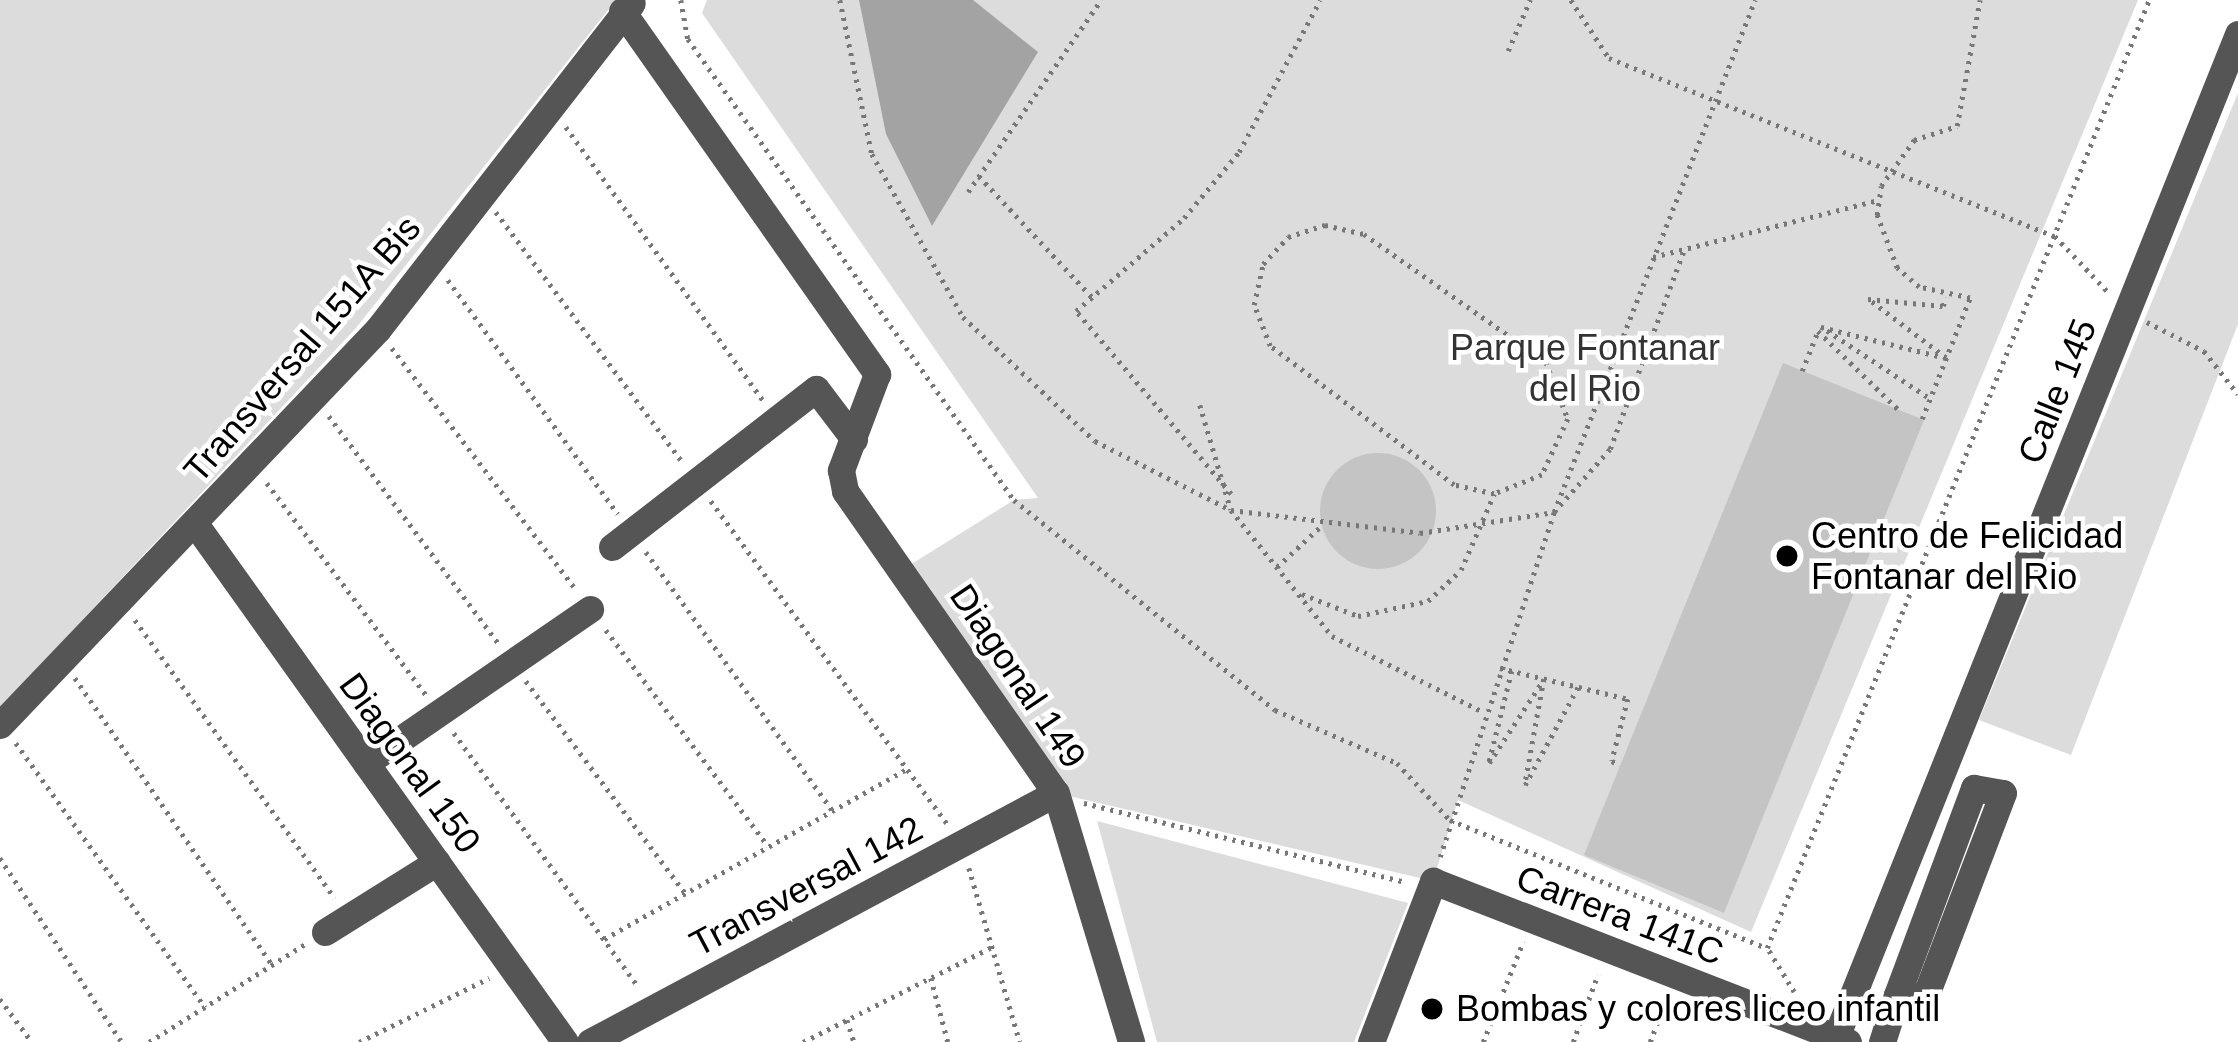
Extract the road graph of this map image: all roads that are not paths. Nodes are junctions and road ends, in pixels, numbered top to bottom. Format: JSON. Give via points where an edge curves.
{"nodes":[{"id":1,"x":628,"y":6,"type":"edge"},
{"id":2,"x":2238,"y":34,"type":"edge"},
{"id":3,"x":854,"y":439,"type":"junction"},
{"id":4,"x":196,"y":525,"type":"junction"},
{"id":5,"x":611,"y":548,"type":"dead end"},
{"id":6,"x":590,"y":609,"type":"road end"},
{"id":7,"x":1,"y":724,"type":"edge"},
{"id":8,"x":366,"y":764,"type":"junction"},
{"id":9,"x":1056,"y":794,"type":"junction"},
{"id":10,"x":436,"y":862,"type":"junction"},
{"id":11,"x":337,"y":924,"type":"road end"},
{"id":12,"x":1897,"y":995,"type":"junction"},
{"id":13,"x":1834,"y":1038,"type":"edge"},
{"id":14,"x":565,"y":1042,"type":"edge"},
{"id":15,"x":590,"y":1042,"type":"edge"},
{"id":16,"x":1131,"y":1042,"type":"edge"},
{"id":17,"x":1371,"y":1042,"type":"edge"},
{"id":18,"x":1882,"y":1042,"type":"edge"}],
"edges":[{"from":1,"to":3,"type":"street","via":[[877,374]]},
{"from":1,"to":4,"type":"street","name":"Transversal 151A Bis","via":[[378,329]]},
{"from":2,"to":13,"type":"street","name":"Calle 145"},
{"from":3,"to":5,"type":"street","via":[[816,389]]},
{"from":3,"to":9,"type":"street","name":"Diagonal 149","via":[[845,491]]},
{"from":4,"to":7,"type":"street","name":"Transversal 151A Bis"},
{"from":4,"to":8,"type":"street","name":"Diagonal 150"},
{"from":6,"to":8,"type":"street"},
{"from":8,"to":10,"type":"street","name":"Diagonal 150"},
{"from":9,"to":15,"type":"street","name":"Transversal 142"},
{"from":9,"to":16,"type":"street","name":"Diagonal 149"},
{"from":10,"to":11,"type":"street"},
{"from":10,"to":14,"type":"street","name":"Diagonal 150"},
{"from":12,"to":12,"type":"street","via":[[1974,788],[2003,794],[1925,997]]},
{"from":12,"to":18,"type":"street"},
{"from":13,"to":17,"type":"street","name":"Carrera 141C","via":[[1433,881]]}]}
